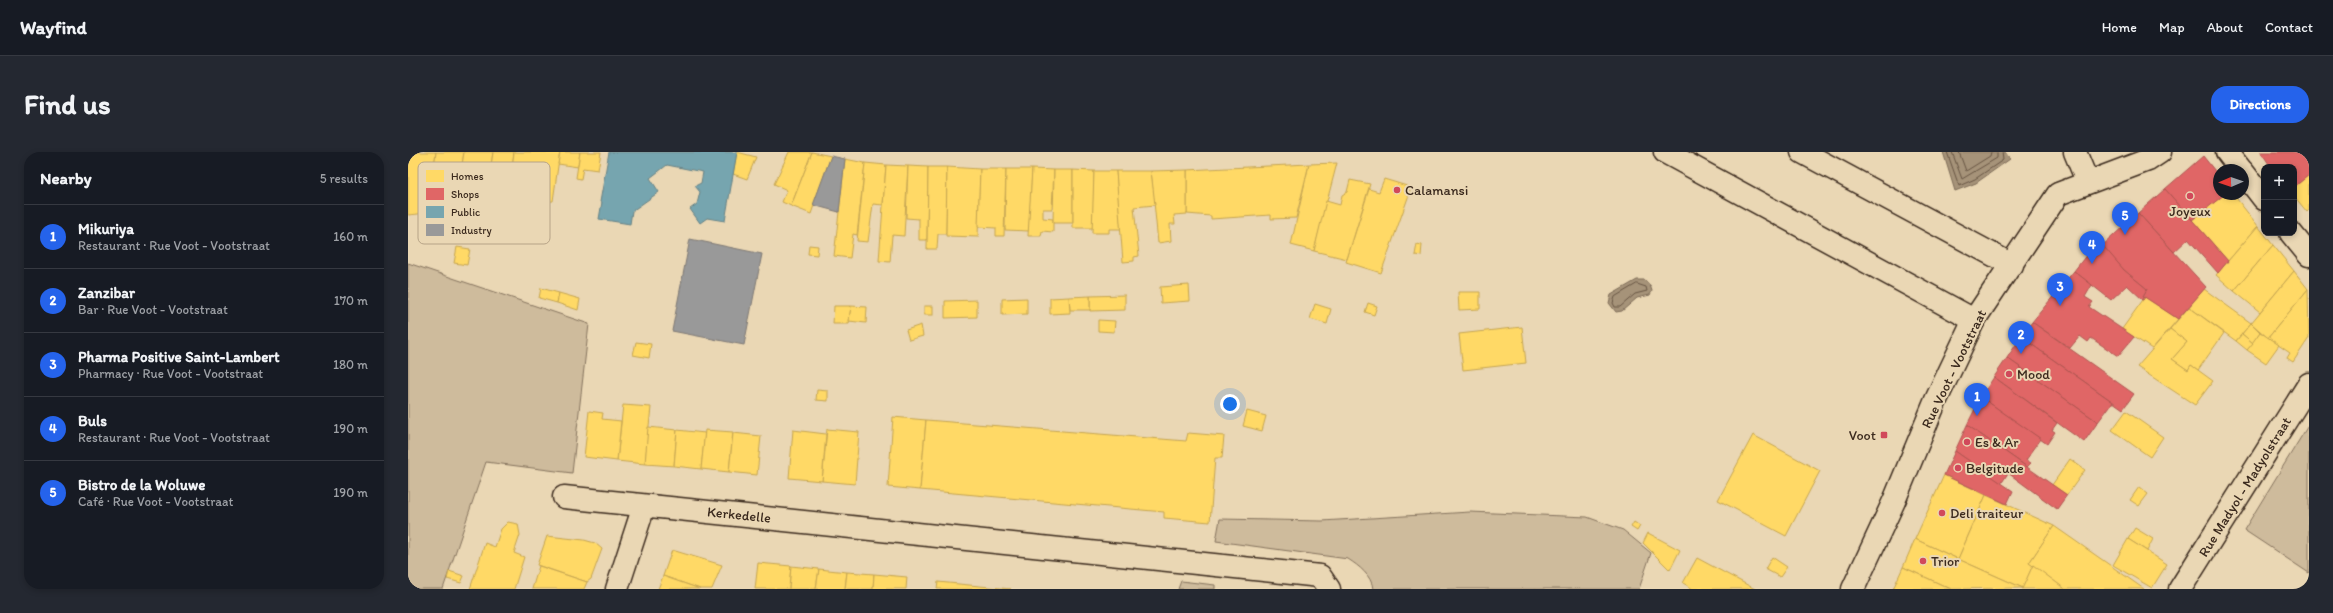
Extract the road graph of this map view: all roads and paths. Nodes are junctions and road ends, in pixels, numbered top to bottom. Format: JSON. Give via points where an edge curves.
{"nodes":[{"id":1,"x":1665,"y":152,"type":"edge"},
{"id":2,"x":1802,"y":152,"type":"edge"},
{"id":3,"x":2075,"y":152,"type":"edge"},
{"id":4,"x":2160,"y":152,"type":"edge"},
{"id":5,"x":2227,"y":152,"type":"edge"},
{"id":6,"x":2236,"y":164,"type":"edge"},
{"id":7,"x":2249,"y":180,"type":"edge"},
{"id":8,"x":2087,"y":181,"type":"junction"},
{"id":9,"x":2261,"y":194,"type":"edge"},
{"id":10,"x":2294,"y":236,"type":"edge"},
{"id":11,"x":2309,"y":255,"type":"edge"},
{"id":12,"x":2012,"y":265,"type":"junction"},
{"id":13,"x":1974,"y":320,"type":"junction"},
{"id":14,"x":2309,"y":384,"type":"edge"},
{"id":15,"x":564,"y":497,"type":"dead end"},
{"id":16,"x":644,"y":506,"type":"junction"},
{"id":17,"x":617,"y":589,"type":"edge"},
{"id":18,"x":1329,"y":589,"type":"edge"},
{"id":19,"x":1853,"y":589,"type":"edge"},
{"id":20,"x":2180,"y":589,"type":"edge"}],
"edges":[{"from":1,"to":13,"type":"street"},
{"from":2,"to":12,"type":"street"},
{"from":3,"to":8,"type":"street"},
{"from":4,"to":8,"type":"street","name":"Rue Voot - Vootstraat","via":[[2148,160]]},
{"from":5,"to":6,"type":"street"},
{"from":7,"to":9,"type":"street"},
{"from":8,"to":12,"type":"street","name":"Rue Voot - Vootstraat","via":[[2058,194]]},
{"from":10,"to":11,"type":"street"},
{"from":12,"to":13,"type":"street","name":"Rue Voot - Vootstraat"},
{"from":13,"to":19,"type":"street","name":"Rue Voot - Vootstraat"},
{"from":14,"to":20,"type":"street","name":"Rue Madyol - Madyolstraat"},
{"from":15,"to":16,"type":"street","name":"Kerkedelle"},
{"from":16,"to":17,"type":"street"},
{"from":16,"to":18,"type":"street","name":"Kerkedelle","via":[[1320,576]]}]}
